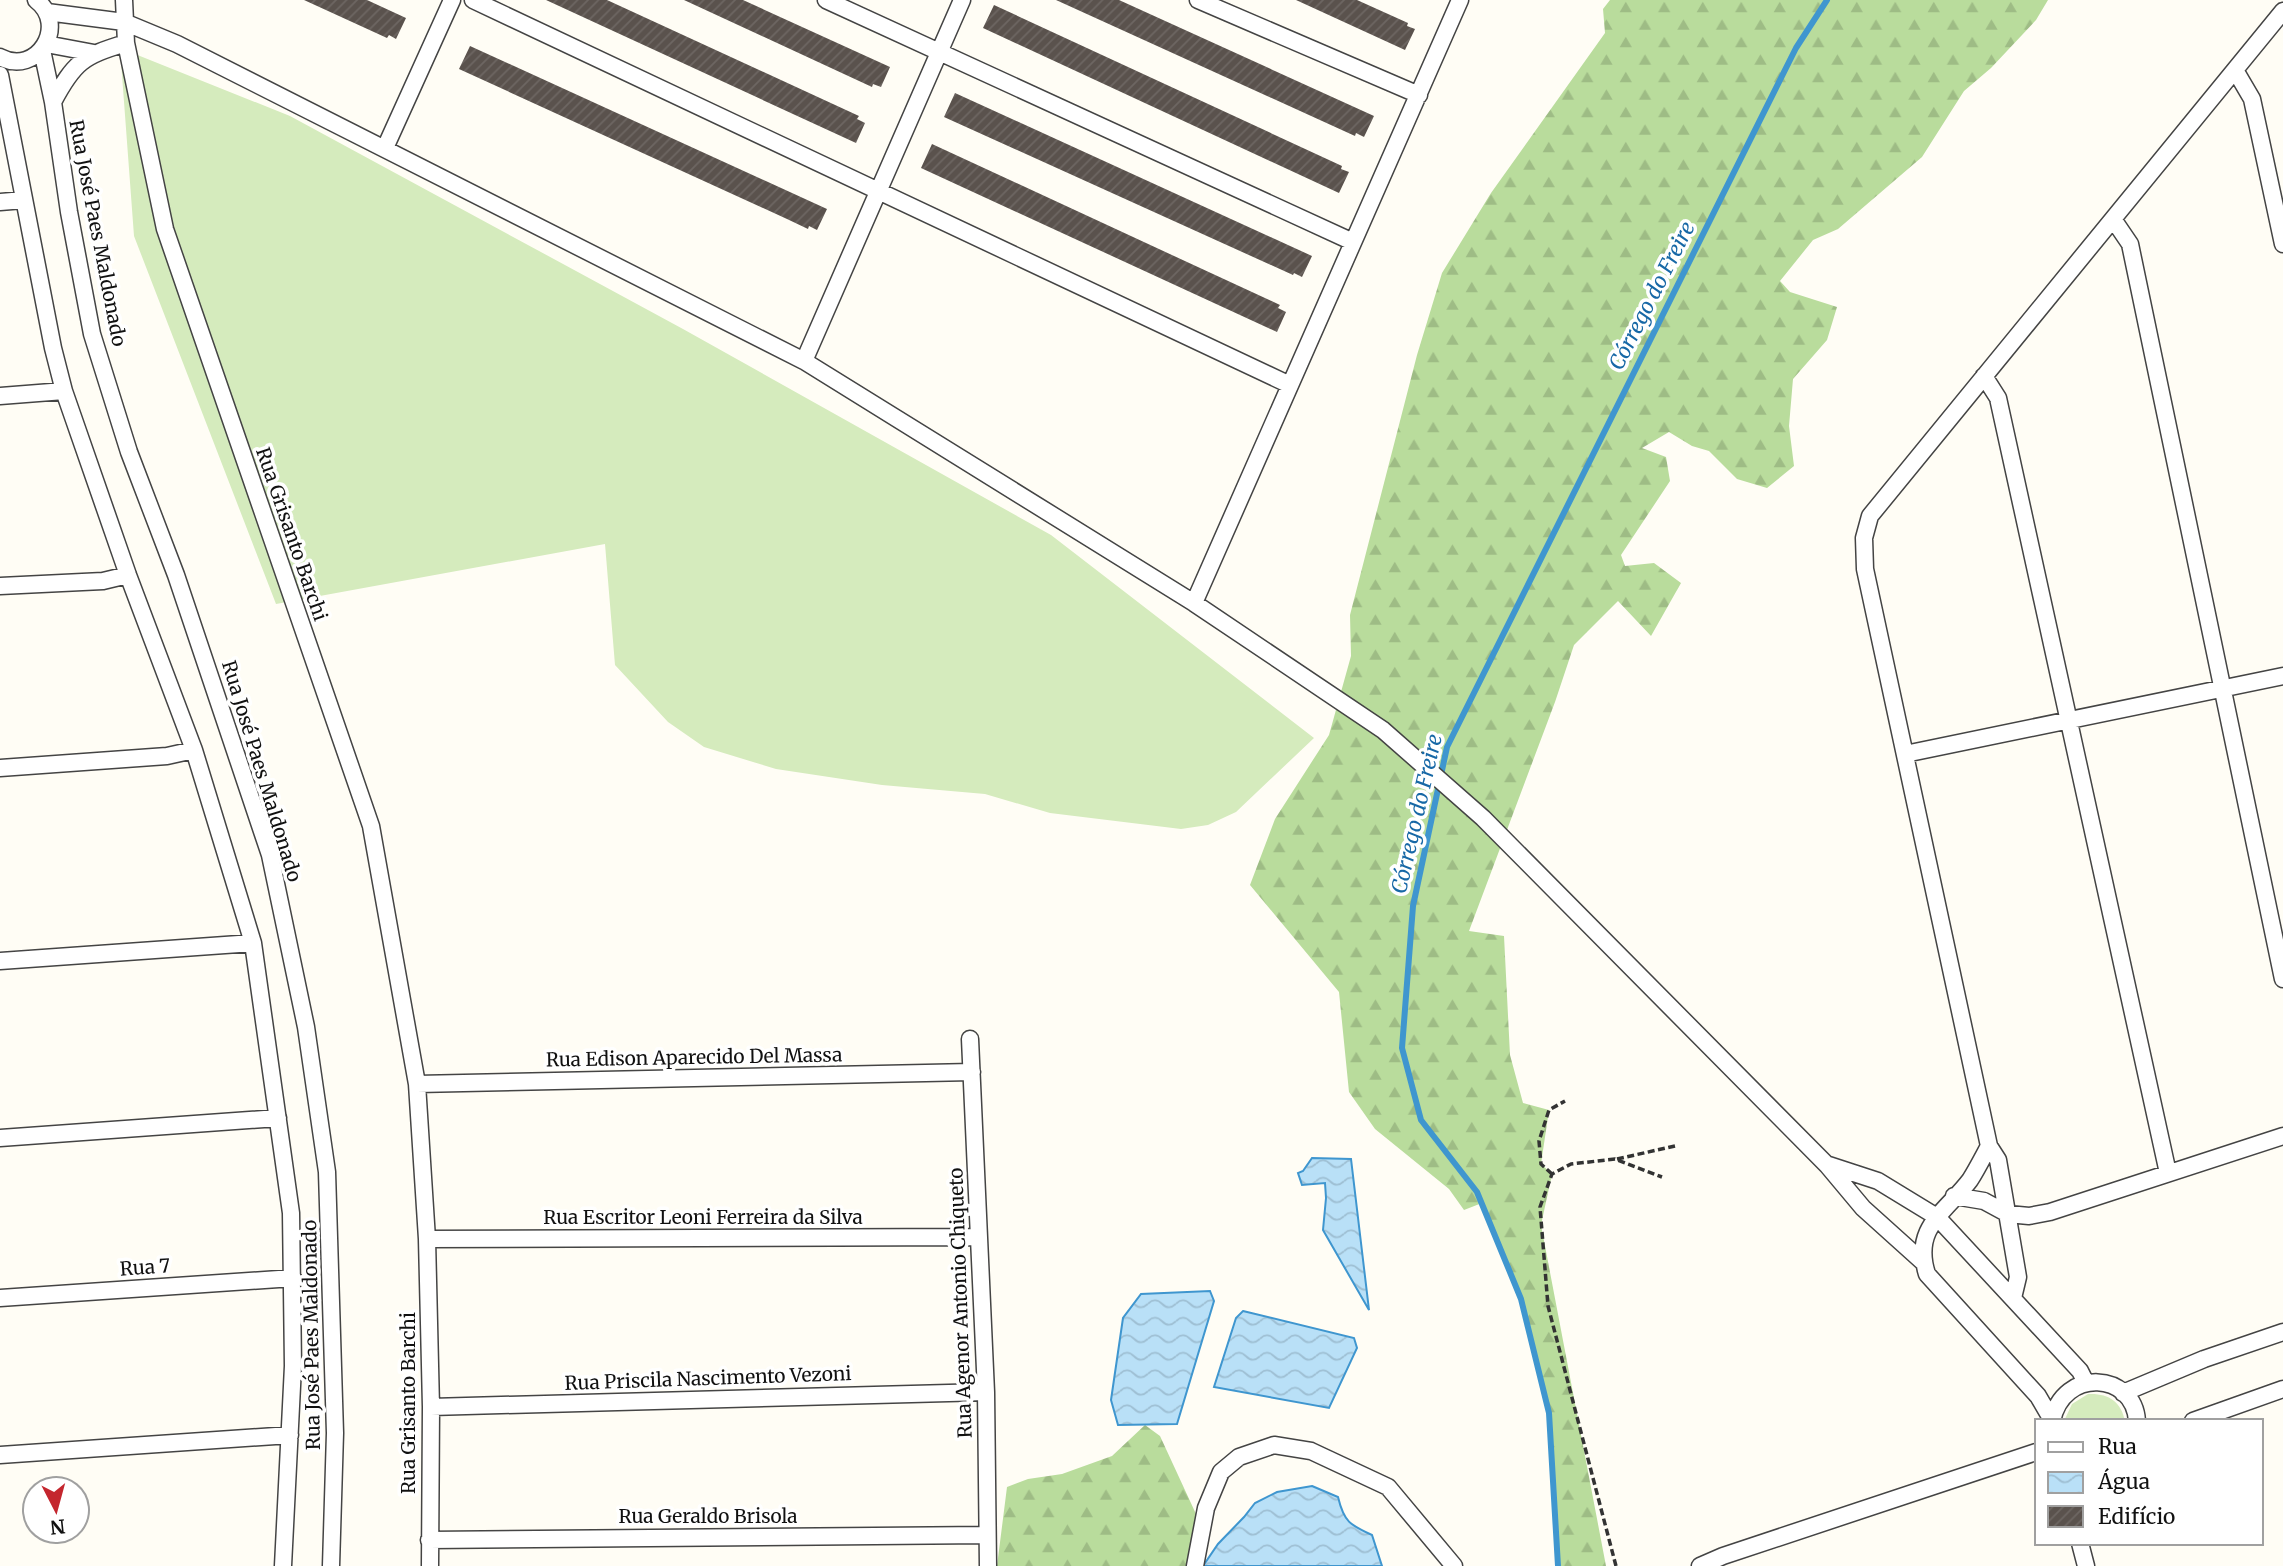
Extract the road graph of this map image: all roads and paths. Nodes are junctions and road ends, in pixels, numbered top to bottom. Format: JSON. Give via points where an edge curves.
{"nodes":[{"id":1,"x":124,"y":0,"type":"edge"},
{"id":2,"x":452,"y":0,"type":"edge"},
{"id":3,"x":473,"y":0,"type":"edge"},
{"id":4,"x":826,"y":0,"type":"edge"},
{"id":5,"x":962,"y":0,"type":"edge"},
{"id":6,"x":1198,"y":0,"type":"edge"},
{"id":7,"x":1460,"y":0,"type":"edge"},
{"id":8,"x":41,"y":4,"type":"edge"},
{"id":9,"x":2283,"y":11,"type":"edge"},
{"id":10,"x":124,"y":22,"type":"junction"},
{"id":11,"x":126,"y":43,"type":"junction"},
{"id":12,"x":44,"y":47,"type":"junction"},
{"id":13,"x":94,"y":53,"type":"junction"},
{"id":14,"x":939,"y":53,"type":"junction"},
{"id":15,"x":0,"y":57,"type":"edge"},
{"id":16,"x":2235,"y":70,"type":"junction"},
{"id":17,"x":0,"y":75,"type":"edge"},
{"id":18,"x":1419,"y":95,"type":"junction"},
{"id":19,"x":52,"y":102,"type":"junction"},
{"id":20,"x":385,"y":148,"type":"junction"},
{"id":21,"x":878,"y":191,"type":"junction"},
{"id":22,"x":24,"y":200,"type":"junction"},
{"id":23,"x":0,"y":202,"type":"edge"},
{"id":24,"x":2113,"y":219,"type":"junction"},
{"id":25,"x":1353,"y":242,"type":"junction"},
{"id":26,"x":2283,"y":244,"type":"edge"},
{"id":27,"x":804,"y":361,"type":"junction"},
{"id":28,"x":1984,"y":376,"type":"junction"},
{"id":29,"x":1290,"y":385,"type":"junction"},
{"id":30,"x":64,"y":391,"type":"junction"},
{"id":31,"x":0,"y":396,"type":"edge"},
{"id":32,"x":128,"y":575,"type":"junction"},
{"id":33,"x":0,"y":586,"type":"edge"},
{"id":34,"x":1194,"y":603,"type":"junction"},
{"id":35,"x":2283,"y":676,"type":"edge"},
{"id":36,"x":2224,"y":688,"type":"junction"},
{"id":37,"x":2070,"y":720,"type":"junction"},
{"id":38,"x":194,"y":750,"type":"junction"},
{"id":39,"x":1905,"y":754,"type":"junction"},
{"id":40,"x":0,"y":768,"type":"edge"},
{"id":41,"x":253,"y":943,"type":"junction"},
{"id":42,"x":0,"y":961,"type":"edge"},
{"id":43,"x":2283,"y":979,"type":"edge"},
{"id":44,"x":970,"y":1039,"type":"dead end"},
{"id":45,"x":972,"y":1072,"type":"junction"},
{"id":46,"x":417,"y":1084,"type":"junction"},
{"id":47,"x":1565,"y":1101,"type":"dead end"},
{"id":48,"x":278,"y":1118,"type":"junction"},
{"id":49,"x":2283,"y":1136,"type":"edge"},
{"id":50,"x":0,"y":1138,"type":"edge"},
{"id":51,"x":1675,"y":1146,"type":"dead end"},
{"id":52,"x":1989,"y":1146,"type":"junction"},
{"id":53,"x":1615,"y":1159,"type":"junction"},
{"id":54,"x":1827,"y":1164,"type":"junction"},
{"id":55,"x":2168,"y":1173,"type":"junction"},
{"id":56,"x":1552,"y":1174,"type":"junction"},
{"id":57,"x":1662,"y":1177,"type":"dead end"},
{"id":58,"x":1954,"y":1196,"type":"junction"},
{"id":59,"x":2008,"y":1213,"type":"junction"},
{"id":60,"x":1937,"y":1217,"type":"junction"},
{"id":61,"x":979,"y":1237,"type":"junction"},
{"id":62,"x":427,"y":1239,"type":"junction"},
{"id":63,"x":1923,"y":1262,"type":"junction"},
{"id":64,"x":293,"y":1278,"type":"junction"},
{"id":65,"x":0,"y":1298,"type":"edge"},
{"id":66,"x":2012,"y":1298,"type":"junction"},
{"id":67,"x":2283,"y":1332,"type":"edge"},
{"id":68,"x":2086,"y":1383,"type":"junction"},
{"id":69,"x":2283,"y":1389,"type":"edge"},
{"id":70,"x":986,"y":1392,"type":"junction"},
{"id":71,"x":2123,"y":1393,"type":"junction"},
{"id":72,"x":431,"y":1407,"type":"junction"},
{"id":73,"x":2051,"y":1419,"type":"edge"},
{"id":74,"x":2052,"y":1419,"type":"edge"},
{"id":75,"x":2136,"y":1419,"type":"edge"},
{"id":76,"x":2199,"y":1419,"type":"edge"},
{"id":77,"x":290,"y":1435,"type":"junction"},
{"id":78,"x":2035,"y":1452,"type":"edge"},
{"id":79,"x":0,"y":1455,"type":"edge"},
{"id":80,"x":987,"y":1535,"type":"junction"},
{"id":81,"x":429,"y":1539,"type":"junction"},
{"id":82,"x":2081,"y":1545,"type":"edge"},
{"id":83,"x":283,"y":1566,"type":"edge"},
{"id":84,"x":331,"y":1566,"type":"edge"},
{"id":85,"x":429,"y":1566,"type":"edge"},
{"id":86,"x":988,"y":1566,"type":"edge"},
{"id":87,"x":1195,"y":1566,"type":"edge"},
{"id":88,"x":1454,"y":1566,"type":"edge"},
{"id":89,"x":1616,"y":1566,"type":"edge"},
{"id":90,"x":1700,"y":1566,"type":"edge"},
{"id":91,"x":2086,"y":1566,"type":"edge"}],
"edges":[{"from":1,"to":10,"type":"street","name":"Rua Grisanto Barchi"},
{"from":2,"to":20,"type":"street"},
{"from":3,"to":21,"type":"street"},
{"from":4,"to":14,"type":"street"},
{"from":5,"to":14,"type":"street"},
{"from":6,"to":18,"type":"street"},
{"from":7,"to":18,"type":"street"},
{"from":8,"to":10,"type":"street"},
{"from":8,"to":12,"type":"street","name":"Rua José Paes Maldonado","via":[[50,31]]},
{"from":9,"to":16,"type":"street"},
{"from":10,"to":11,"type":"street","name":"Rua Grisanto Barchi"},
{"from":10,"to":20,"type":"street"},
{"from":11,"to":13,"type":"street"},
{"from":11,"to":46,"type":"street","name":"Rua Grisanto Barchi","via":[[165,229],[370,827]]},
{"from":12,"to":13,"type":"street"},
{"from":12,"to":15,"type":"street","via":[[26,61]]},
{"from":12,"to":19,"type":"street","name":"Rua José Paes Maldonado"},
{"from":13,"to":19,"type":"street","via":[[68,74]]},
{"from":14,"to":21,"type":"street"},
{"from":14,"to":25,"type":"street"},
{"from":16,"to":24,"type":"street"},
{"from":16,"to":26,"type":"street","via":[[2252,99]]},
{"from":17,"to":22,"type":"street","name":"Rua José Paes Maldonado"},
{"from":18,"to":25,"type":"street"},
{"from":19,"to":84,"type":"street","name":"Rua José Paes Maldonado","via":[[92,334],[270,855],[306,1027],[327,1172],[335,1433]]},
{"from":20,"to":27,"type":"street"},
{"from":21,"to":27,"type":"street"},
{"from":21,"to":29,"type":"street"},
{"from":22,"to":23,"type":"street"},
{"from":22,"to":30,"type":"street","name":"Rua José Paes Maldonado"},
{"from":24,"to":28,"type":"street"},
{"from":24,"to":36,"type":"street","via":[[2130,244]]},
{"from":25,"to":29,"type":"street"},
{"from":27,"to":34,"type":"street"},
{"from":28,"to":37,"type":"street","via":[[1998,398]]},
{"from":28,"to":39,"type":"street","via":[[1870,516],[1864,538],[1865,569]]},
{"from":29,"to":34,"type":"street"},
{"from":30,"to":31,"type":"street"},
{"from":30,"to":32,"type":"street","name":"Rua José Paes Maldonado"},
{"from":32,"to":33,"type":"street"},
{"from":32,"to":38,"type":"street","name":"Rua José Paes Maldonado"},
{"from":34,"to":54,"type":"street","via":[[1383,730],[1483,818]]},
{"from":35,"to":36,"type":"street"},
{"from":36,"to":37,"type":"street"},
{"from":36,"to":43,"type":"street"},
{"from":37,"to":39,"type":"street"},
{"from":37,"to":55,"type":"street"},
{"from":38,"to":40,"type":"street"},
{"from":38,"to":41,"type":"street","name":"Rua José Paes Maldonado"},
{"from":39,"to":52,"type":"street"},
{"from":41,"to":42,"type":"street"},
{"from":41,"to":48,"type":"street","name":"Rua José Paes Maldonado"},
{"from":44,"to":45,"type":"street","name":"Rua Agenor Antonio Chiqueto"},
{"from":45,"to":46,"type":"street","name":"Rua Edison Aparecido Del Massa"},
{"from":45,"to":61,"type":"street","name":"Rua Agenor Antonio Chiqueto"},
{"from":46,"to":62,"type":"street","name":"Rua Grisanto Barchi"},
{"from":47,"to":56,"type":"path","via":[[1549,1110],[1539,1141],[1541,1164]]},
{"from":48,"to":50,"type":"street"},
{"from":48,"to":64,"type":"street","name":"Rua José Paes Maldonado","via":[[291,1213]]},
{"from":49,"to":55,"type":"street"},
{"from":51,"to":53,"type":"path"},
{"from":52,"to":58,"type":"street"},
{"from":52,"to":59,"type":"street","via":[[1998,1160]]},
{"from":53,"to":56,"type":"path","via":[[1570,1164]]},
{"from":53,"to":57,"type":"path"},
{"from":54,"to":60,"type":"street","via":[[1878,1181]]},
{"from":54,"to":63,"type":"street","via":[[1863,1208]]},
{"from":55,"to":59,"type":"street","via":[[2050,1212]]},
{"from":56,"to":89,"type":"path","via":[[1540,1207],[1548,1306]]},
{"from":58,"to":59,"type":"street","via":[[1984,1201]]},
{"from":58,"to":60,"type":"street"},
{"from":59,"to":66,"type":"street","via":[[2018,1277]]},
{"from":60,"to":63,"type":"street","via":[[1924,1238]]},
{"from":60,"to":66,"type":"street"},
{"from":61,"to":62,"type":"street","name":"Rua Escritor Leoni Ferreira da Silva"},
{"from":61,"to":70,"type":"street","name":"Rua Agenor Antonio Chiqueto"},
{"from":62,"to":72,"type":"street","name":"Rua Grisanto Barchi"},
{"from":63,"to":73,"type":"street","via":[[1927,1274],[2038,1396]]},
{"from":64,"to":65,"type":"street","name":"Rua 7"},
{"from":64,"to":77,"type":"street","name":"Rua José Paes Maldonado"},
{"from":66,"to":68,"type":"street"},
{"from":67,"to":71,"type":"street"},
{"from":68,"to":71,"type":"street","via":[[2112,1385]]},
{"from":68,"to":74,"type":"street","via":[[2063,1396]]},
{"from":69,"to":76,"type":"street"},
{"from":70,"to":72,"type":"street","name":"Rua Priscila Nascimento Vezoni"},
{"from":70,"to":80,"type":"street","name":"Rua Agenor Antonio Chiqueto"},
{"from":71,"to":75,"type":"street"},
{"from":72,"to":81,"type":"street","name":"Rua Grisanto Barchi"},
{"from":77,"to":79,"type":"street"},
{"from":77,"to":83,"type":"street","name":"Rua José Paes Maldonado"},
{"from":78,"to":90,"type":"street"},
{"from":80,"to":81,"type":"street","name":"Rua Geraldo Brisola"},
{"from":80,"to":86,"type":"street","name":"Rua Agenor Antonio Chiqueto"},
{"from":81,"to":85,"type":"street","name":"Rua Grisanto Barchi"},
{"from":82,"to":91,"type":"street"},
{"from":87,"to":88,"type":"street","via":[[1206,1508],[1221,1472],[1239,1457],[1274,1445],[1311,1451],[1388,1487]]}]}
